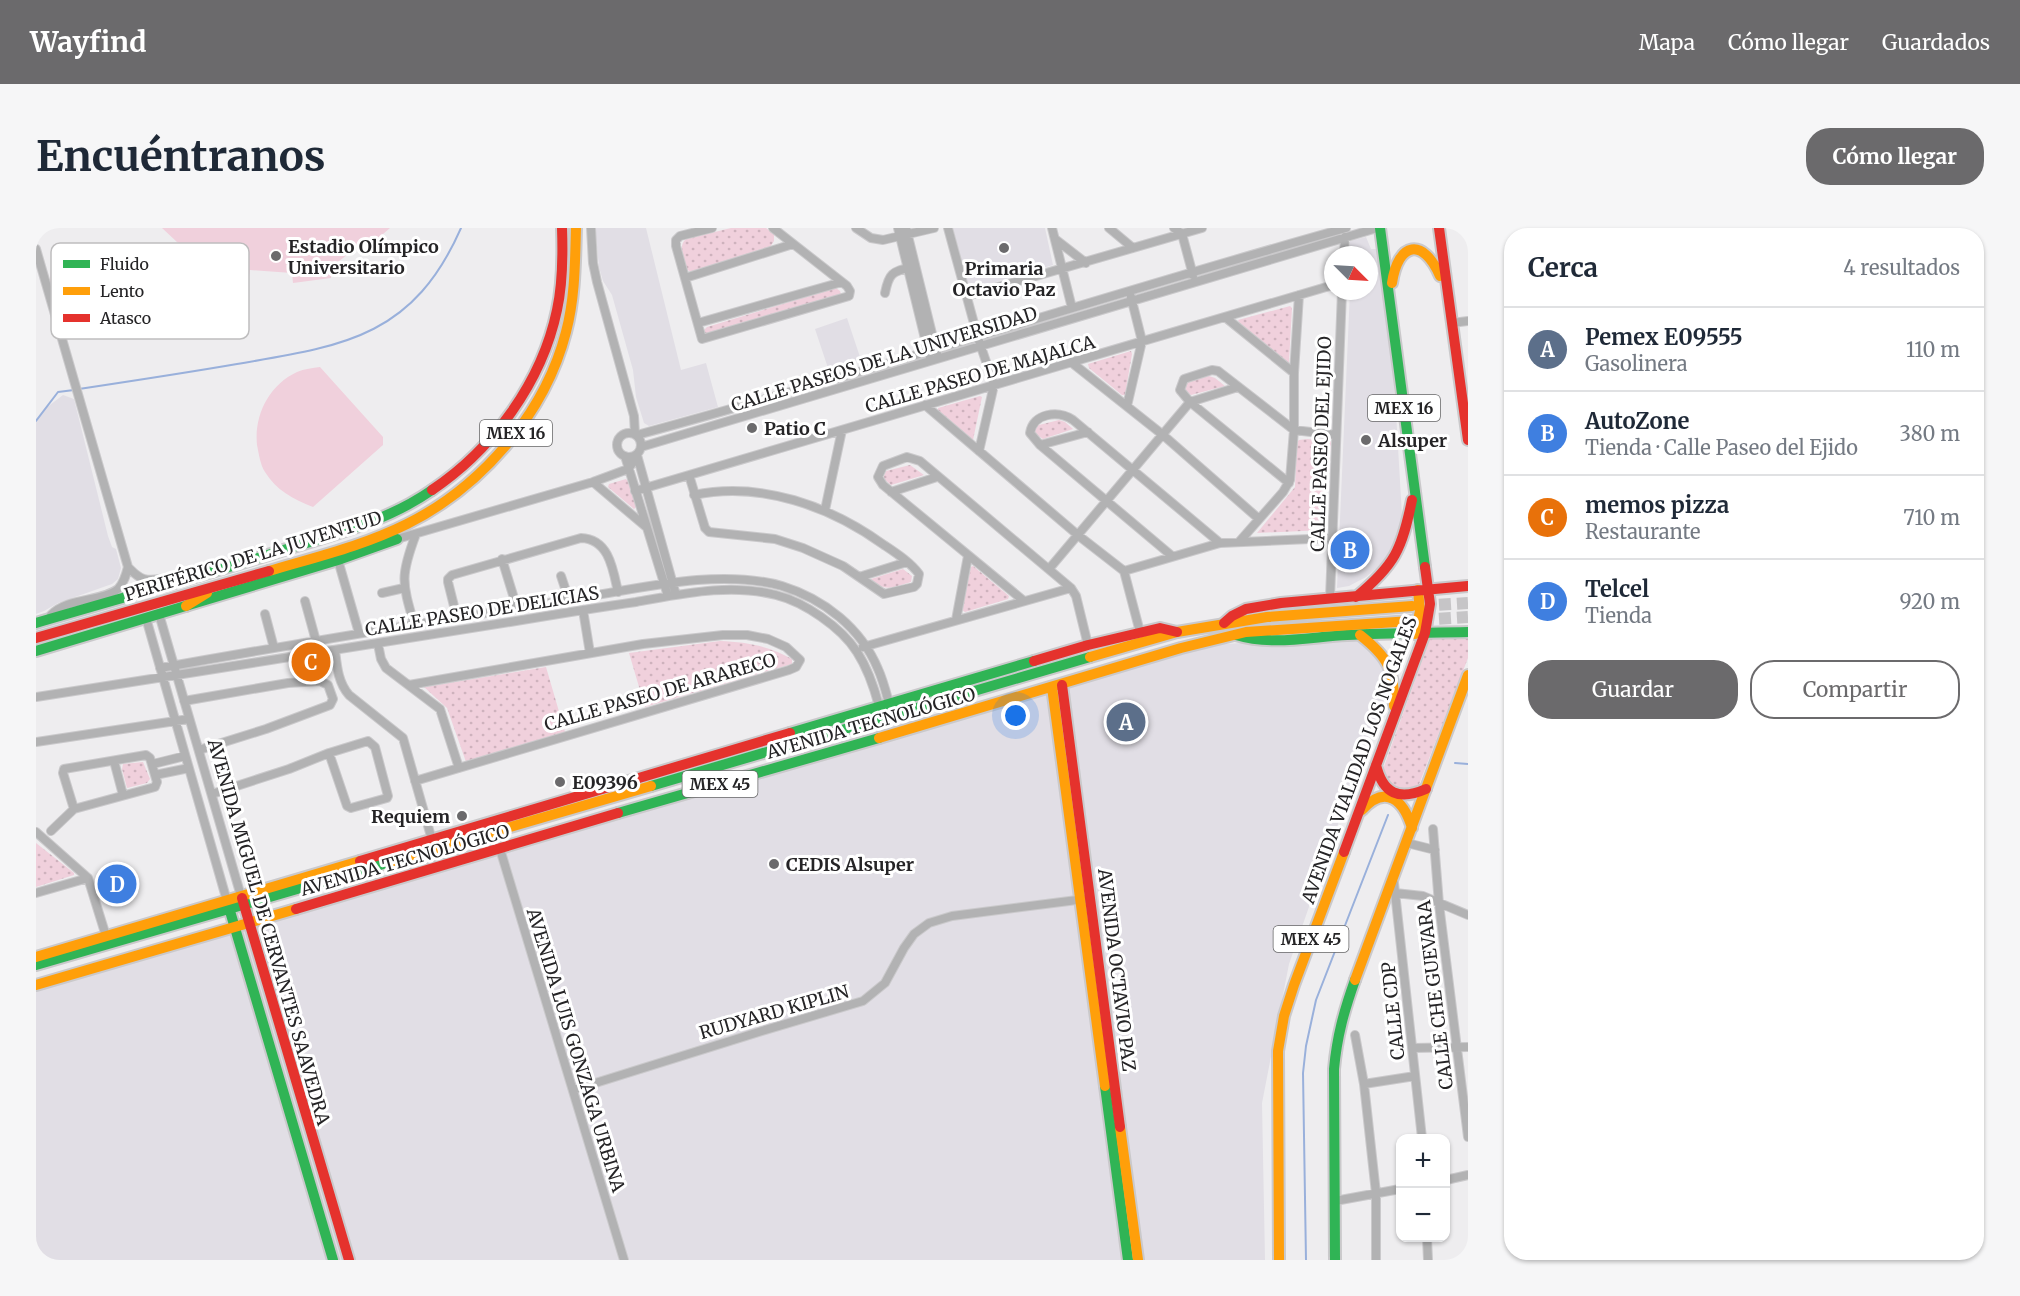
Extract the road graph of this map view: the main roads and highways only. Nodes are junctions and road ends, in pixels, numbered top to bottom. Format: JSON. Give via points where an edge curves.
{"nodes":[{"id":1,"x":562,"y":228,"type":"edge"},
{"id":2,"x":576,"y":228,"type":"edge"},
{"id":3,"x":1378,"y":228,"type":"edge"},
{"id":4,"x":1431,"y":228,"type":"edge"},
{"id":5,"x":1439,"y":228,"type":"edge"},
{"id":6,"x":1438,"y":270,"type":"junction"},
{"id":7,"x":1446,"y":286,"type":"junction"},
{"id":8,"x":1392,"y":320,"type":"junction"},
{"id":9,"x":1468,"y":440,"type":"edge"},
{"id":10,"x":1415,"y":489,"type":"junction"},
{"id":11,"x":359,"y":545,"type":"junction"},
{"id":12,"x":224,"y":583,"type":"junction"},
{"id":13,"x":1468,"y":586,"type":"edge"},
{"id":14,"x":1423,"y":589,"type":"junction"},
{"id":15,"x":1356,"y":597,"type":"junction"},
{"id":16,"x":186,"y":606,"type":"junction"},
{"id":17,"x":1412,"y":606,"type":"tunnel mouth"},
{"id":18,"x":42,"y":621,"type":"edge"},
{"id":19,"x":1411,"y":621,"type":"tunnel mouth"},
{"id":20,"x":1224,"y":623,"type":"junction"},
{"id":21,"x":1177,"y":632,"type":"junction"},
{"id":22,"x":1468,"y":632,"type":"edge"},
{"id":23,"x":1420,"y":633,"type":"junction"},
{"id":24,"x":1236,"y":635,"type":"junction"},
{"id":25,"x":1360,"y":635,"type":"junction"},
{"id":26,"x":36,"y":638,"type":"edge"},
{"id":27,"x":36,"y":651,"type":"edge"},
{"id":28,"x":1468,"y":675,"type":"edge"},
{"id":29,"x":1057,"y":686,"type":"junction"},
{"id":30,"x":1465,"y":686,"type":"edge"},
{"id":31,"x":1394,"y":717,"type":"junction"},
{"id":32,"x":1376,"y":765,"type":"junction"},
{"id":33,"x":1426,"y":789,"type":"junction"},
{"id":34,"x":596,"y":802,"type":"junction"},
{"id":35,"x":1358,"y":816,"type":"junction"},
{"id":36,"x":602,"y":820,"type":"junction"},
{"id":37,"x":1412,"y":828,"type":"junction"},
{"id":38,"x":1086,"y":899,"type":"junction"},
{"id":39,"x":243,"y":900,"type":"junction"},
{"id":40,"x":228,"y":905,"type":"junction"},
{"id":41,"x":250,"y":923,"type":"junction"},
{"id":42,"x":234,"y":928,"type":"junction"},
{"id":43,"x":257,"y":951,"type":"junction"},
{"id":44,"x":243,"y":956,"type":"junction"},
{"id":45,"x":36,"y":957,"type":"edge"},
{"id":46,"x":36,"y":965,"type":"edge"},
{"id":47,"x":36,"y":985,"type":"edge"},
{"id":48,"x":315,"y":1146,"type":"junction"},
{"id":49,"x":300,"y":1151,"type":"junction"},
{"id":50,"x":333,"y":1260,"type":"edge"},
{"id":51,"x":349,"y":1260,"type":"edge"},
{"id":52,"x":1128,"y":1260,"type":"edge"},
{"id":53,"x":1138,"y":1260,"type":"edge"},
{"id":54,"x":1279,"y":1260,"type":"edge"},
{"id":55,"x":1335,"y":1260,"type":"edge"}],
"edges":[{"from":1,"to":18,"type":"main road","name":"PERIFÉRICO DE LA JUVENTUD","number":"MEX 16","via":[[561,286],[538,366],[500,429],[461,470],[396,512],[232,567]]},
{"from":2,"to":11,"type":"main road","name":"PERIFÉRICO DE LA JUVENTUD","number":"MEX 16","via":[[577,274],[566,331],[543,393],[528,416],[487,468],[459,492],[434,510]]},
{"from":3,"to":8,"type":"main road","number":"MEX 16"},
{"from":4,"to":6,"type":"main road"},
{"from":5,"to":7,"type":"main road","number":"MEX 16"},
{"from":6,"to":7,"type":"main road"},
{"from":6,"to":8,"type":"main road","via":[[1432,258],[1422,251],[1411,249],[1402,253],[1393,276]]},
{"from":7,"to":9,"type":"main road","number":"MEX 16"},
{"from":8,"to":10,"type":"main road","number":"MEX 16"},
{"from":10,"to":14,"type":"main road","number":"MEX 16"},
{"from":10,"to":15,"type":"main road","via":[[1398,555],[1378,580]]},
{"from":11,"to":12,"type":"main road","name":"PERIFÉRICO DE LA JUVENTUD","number":"MEX 16"},
{"from":11,"to":16,"type":"main road","via":[[397,539]]},
{"from":12,"to":16,"type":"main road"},
{"from":12,"to":26,"type":"main road","name":"PERIFÉRICO DE LA JUVENTUD","number":"MEX 16"},
{"from":13,"to":14,"type":"main road"},
{"from":14,"to":15,"type":"main road"},
{"from":14,"to":23,"type":"main road","name":"AVENIDA VIALIDAD LOS NOGALES","number":"MEX 45","via":[[1430,610]]},
{"from":15,"to":20,"type":"main road","via":[[1246,609]]},
{"from":16,"to":27,"type":"main road"},
{"from":17,"to":20,"type":"main road","name":"AVENIDA TECNOLÓGICO","number":"MEX 45","via":[[1300,613]]},
{"from":19,"to":24,"type":"main road","name":"AVENIDA TECNOLÓGICO","number":"MEX 45"},
{"from":20,"to":21,"type":"main road","name":"AVENIDA TECNOLÓGICO","number":"MEX 45"},
{"from":21,"to":34,"type":"main road","name":"AVENIDA TECNOLÓGICO","number":"MEX 45"},
{"from":21,"to":39,"type":"main road","via":[[1160,627],[1088,645]]},
{"from":22,"to":23,"type":"main road"},
{"from":23,"to":25,"type":"main road"},
{"from":23,"to":31,"type":"main road","name":"AVENIDA VIALIDAD LOS NOGALES","number":"MEX 45"},
{"from":24,"to":25,"type":"main road","via":[[1253,640]]},
{"from":24,"to":29,"type":"main road","name":"AVENIDA TECNOLÓGICO","number":"MEX 45"},
{"from":25,"to":31,"type":"main road","via":[[1391,666]]},
{"from":28,"to":30,"type":"main road"},
{"from":29,"to":36,"type":"main road","name":"AVENIDA TECNOLÓGICO","number":"MEX 45"},
{"from":29,"to":38,"type":"main road","name":"AVENIDA OCTAVIO PAZ"},
{"from":30,"to":33,"type":"main road","number":"MEX 45"},
{"from":31,"to":32,"type":"main road","name":"AVENIDA VIALIDAD LOS NOGALES","number":"MEX 45"},
{"from":32,"to":33,"type":"main road","via":[[1380,782],[1392,791],[1403,796]]},
{"from":32,"to":35,"type":"main road","name":"AVENIDA VIALIDAD LOS NOGALES","number":"MEX 45"},
{"from":33,"to":37,"type":"main road","number":"MEX 45"},
{"from":34,"to":36,"type":"main road"},
{"from":34,"to":39,"type":"main road","name":"AVENIDA TECNOLÓGICO","number":"MEX 45"},
{"from":35,"to":37,"type":"main road","via":[[1369,801],[1385,797],[1404,806]]},
{"from":35,"to":54,"type":"main road","name":"AVENIDA VIALIDAD LOS NOGALES","number":"MEX 45","via":[[1284,1016],[1277,1096]]},
{"from":36,"to":41,"type":"main road","name":"AVENIDA TECNOLÓGICO","number":"MEX 45"},
{"from":37,"to":55,"type":"main road","number":"MEX 45","via":[[1342,1016],[1336,1046]]},
{"from":38,"to":52,"type":"main road","name":"AVENIDA OCTAVIO PAZ"},
{"from":38,"to":53,"type":"main road","name":"AVENIDA OCTAVIO PAZ"},
{"from":39,"to":40,"type":"main road","name":"AVENIDA TECNOLÓGICO","number":"MEX 45"},
{"from":39,"to":41,"type":"main road","name":"AVENIDA MIGUEL DE CERVANTES SAAVEDRA"},
{"from":40,"to":42,"type":"main road","name":"AVENIDA MIGUEL DE CERVANTES SAAVEDRA"},
{"from":40,"to":45,"type":"main road"},
{"from":40,"to":46,"type":"main road","name":"AVENIDA TECNOLÓGICO","number":"MEX 45"},
{"from":41,"to":42,"type":"main road","name":"AVENIDA TECNOLÓGICO","number":"MEX 45"},
{"from":41,"to":43,"type":"main road","name":"AVENIDA MIGUEL DE CERVANTES SAAVEDRA"},
{"from":42,"to":44,"type":"main road","name":"AVENIDA MIGUEL DE CERVANTES SAAVEDRA"},
{"from":42,"to":47,"type":"main road","name":"AVENIDA TECNOLÓGICO","number":"MEX 45"},
{"from":43,"to":44,"type":"main road"},
{"from":43,"to":48,"type":"main road","name":"AVENIDA MIGUEL DE CERVANTES SAAVEDRA"},
{"from":44,"to":49,"type":"main road","name":"AVENIDA MIGUEL DE CERVANTES SAAVEDRA"},
{"from":48,"to":49,"type":"main road"},
{"from":48,"to":51,"type":"main road","name":"AVENIDA MIGUEL DE CERVANTES SAAVEDRA"},
{"from":49,"to":50,"type":"main road","name":"AVENIDA MIGUEL DE CERVANTES SAAVEDRA"}]}
